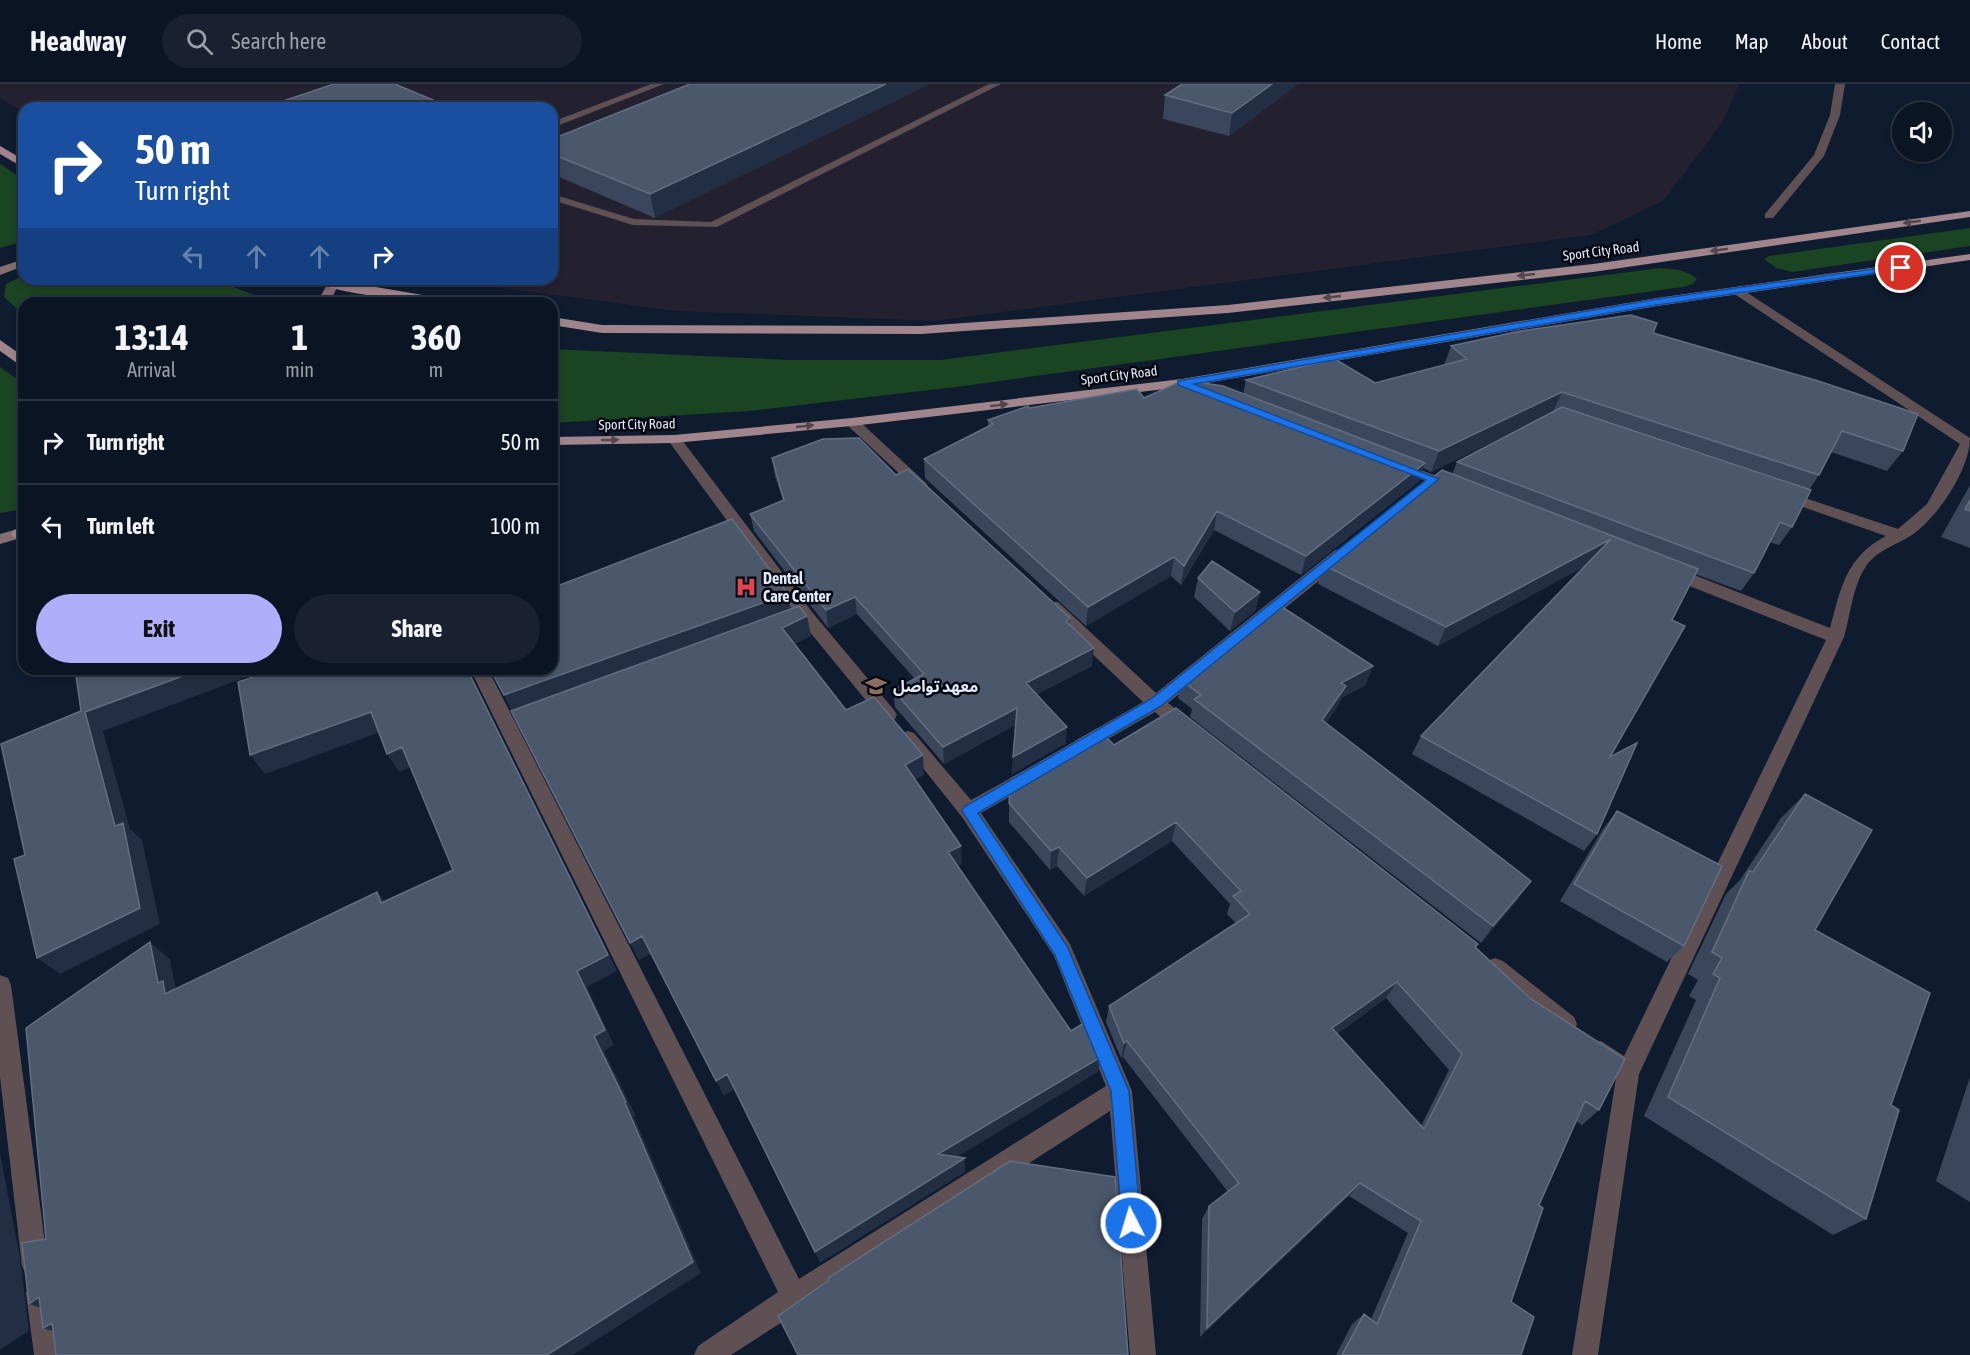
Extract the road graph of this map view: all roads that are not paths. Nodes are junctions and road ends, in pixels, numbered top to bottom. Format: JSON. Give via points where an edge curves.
{"nodes":[{"id":1,"x":659,"y":84,"type":"edge"},
{"id":2,"x":996,"y":84,"type":"edge"},
{"id":3,"x":1840,"y":84,"type":"edge"},
{"id":4,"x":558,"y":123,"type":"edge"},
{"id":5,"x":0,"y":149,"type":"edge"},
{"id":6,"x":18,"y":161,"type":"edge"},
{"id":7,"x":558,"y":199,"type":"edge"},
{"id":8,"x":1970,"y":214,"type":"edge"},
{"id":9,"x":1769,"y":216,"type":"dead end"},
{"id":10,"x":1970,"y":257,"type":"edge"},
{"id":11,"x":18,"y":264,"type":"edge"},
{"id":12,"x":0,"y":271,"type":"edge"},
{"id":13,"x":339,"y":285,"type":"edge"},
{"id":14,"x":1740,"y":292,"type":"junction"},
{"id":15,"x":410,"y":297,"type":"edge"},
{"id":16,"x":558,"y":322,"type":"edge"},
{"id":17,"x":0,"y":344,"type":"edge"},
{"id":18,"x":18,"y":359,"type":"edge"},
{"id":19,"x":1182,"y":383,"type":"junction"},
{"id":20,"x":1215,"y":396,"type":"edge"},
{"id":21,"x":852,"y":422,"type":"junction"},
{"id":22,"x":674,"y":439,"type":"junction"},
{"id":23,"x":558,"y":441,"type":"edge"},
{"id":24,"x":588,"y":441,"type":"junction"},
{"id":25,"x":1969,"y":444,"type":"edge"},
{"id":26,"x":558,"y":446,"type":"edge"},
{"id":27,"x":1390,"y":463,"type":"edge"},
{"id":28,"x":1453,"y":470,"type":"edge"},
{"id":29,"x":1434,"y":479,"type":"junction"},
{"id":30,"x":1765,"y":490,"type":"edge"},
{"id":31,"x":1467,"y":492,"type":"edge"},
{"id":32,"x":930,"y":494,"type":"edge"},
{"id":33,"x":1415,"y":494,"type":"edge"},
{"id":34,"x":18,"y":534,"type":"edge"},
{"id":35,"x":1900,"y":535,"type":"junction"},
{"id":36,"x":0,"y":539,"type":"edge"},
{"id":37,"x":1350,"y":546,"type":"edge"},
{"id":38,"x":1657,"y":567,"type":"edge"},
{"id":39,"x":1035,"y":590,"type":"edge"},
{"id":40,"x":806,"y":616,"type":"junction"},
{"id":41,"x":784,"y":624,"type":"edge"},
{"id":42,"x":1836,"y":637,"type":"junction"},
{"id":43,"x":483,"y":675,"type":"edge"},
{"id":44,"x":1156,"y":703,"type":"junction"},
{"id":45,"x":1202,"y":739,"type":"edge"},
{"id":46,"x":1067,"y":754,"type":"edge"},
{"id":47,"x":1048,"y":765,"type":"edge"},
{"id":48,"x":969,"y":811,"type":"junction"},
{"id":49,"x":1480,"y":957,"type":"edge"},
{"id":50,"x":0,"y":985,"type":"edge"},
{"id":51,"x":4,"y":1056,"type":"edge"},
{"id":52,"x":1628,"y":1073,"type":"junction"},
{"id":53,"x":1120,"y":1091,"type":"junction"},
{"id":54,"x":794,"y":1297,"type":"junction"},
{"id":55,"x":46,"y":1355,"type":"edge"},
{"id":56,"x":707,"y":1355,"type":"edge"},
{"id":57,"x":1143,"y":1355,"type":"edge"},
{"id":58,"x":1585,"y":1355,"type":"edge"}],
"edges":[{"from":1,"to":4,"type":"street"},
{"from":2,"to":7,"type":"street","via":[[713,225],[633,222]]},
{"from":3,"to":9,"type":"street","via":[[1819,156]]},
{"from":5,"to":6,"type":"main road"},
{"from":8,"to":16,"type":"main road","name":"Sport City Road","one_way":true,"via":[[1593,268],[1216,310],[921,330],[602,329]]},
{"from":10,"to":14,"type":"main road","name":"Sport City Road"},
{"from":11,"to":12,"type":"main road"},
{"from":13,"to":15,"type":"main road"},
{"from":14,"to":19,"type":"main road","name":"Sport City Road","via":[[1657,302]]},
{"from":14,"to":25,"type":"street"},
{"from":17,"to":18,"type":"main road"},
{"from":19,"to":20,"type":"street"},
{"from":21,"to":19,"type":"main road","name":"Sport City Road","one_way":true},
{"from":22,"to":21,"type":"main road","name":"Sport City Road","one_way":true},
{"from":21,"to":32,"type":"street"},
{"from":24,"to":22,"type":"main road","name":"Sport City Road","one_way":true},
{"from":22,"to":40,"type":"street"},
{"from":23,"to":24,"type":"main road","name":"Sport City Road"},
{"from":24,"to":26,"type":"main road"},
{"from":25,"to":35,"type":"street","via":[[1927,513]]},
{"from":27,"to":29,"type":"street"},
{"from":28,"to":29,"type":"street"},
{"from":29,"to":31,"type":"street"},
{"from":29,"to":33,"type":"street"},
{"from":30,"to":35,"type":"street"},
{"from":34,"to":36,"type":"main road"},
{"from":35,"to":42,"type":"street","via":[[1869,552],[1857,567]]},
{"from":37,"to":44,"type":"street"},
{"from":38,"to":42,"type":"street"},
{"from":39,"to":44,"type":"street"},
{"from":40,"to":41,"type":"street"},
{"from":40,"to":48,"type":"street"},
{"from":42,"to":52,"type":"street"},
{"from":43,"to":54,"type":"street","via":[[515,723]]},
{"from":44,"to":45,"type":"street"},
{"from":44,"to":46,"type":"street"},
{"from":47,"to":48,"type":"street"},
{"from":48,"to":53,"type":"street","via":[[1062,951]]},
{"from":49,"to":52,"type":"street"},
{"from":50,"to":51,"type":"street"},
{"from":51,"to":55,"type":"street"},
{"from":52,"to":58,"type":"street"},
{"from":53,"to":54,"type":"street"},
{"from":53,"to":57,"type":"street"},
{"from":54,"to":56,"type":"street"}]}
